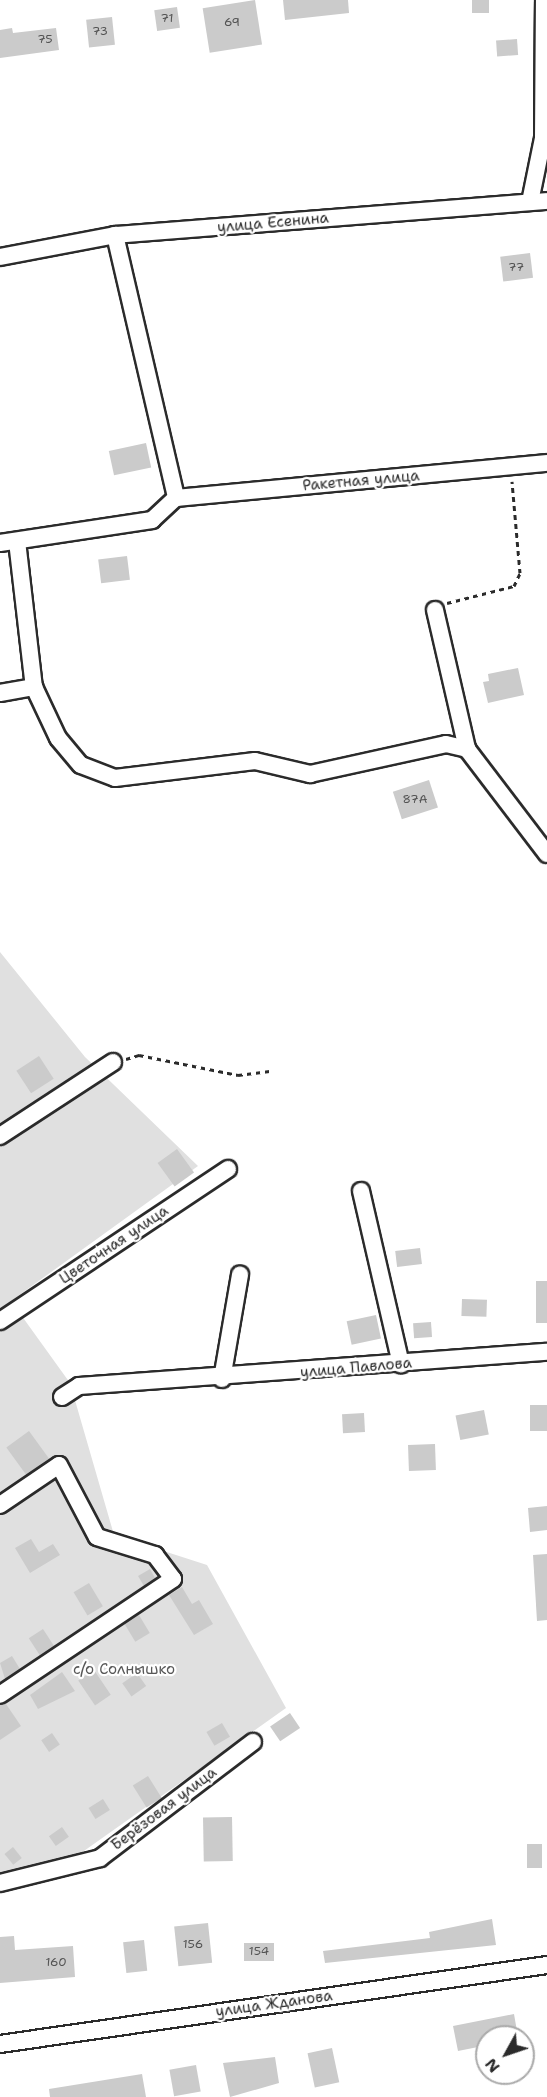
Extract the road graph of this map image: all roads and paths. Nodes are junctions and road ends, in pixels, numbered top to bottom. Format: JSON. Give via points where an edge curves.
{"nodes":[{"id":1,"x":544,"y":0,"type":"edge"},
{"id":2,"x":547,"y":201,"type":"edge"},
{"id":3,"x":530,"y":202,"type":"junction"},
{"id":4,"x":115,"y":235,"type":"junction"},
{"id":5,"x":0,"y":257,"type":"edge"},
{"id":6,"x":547,"y":463,"type":"edge"},
{"id":7,"x":511,"y":467,"type":"junction"},
{"id":8,"x":176,"y":498,"type":"junction"},
{"id":9,"x":8,"y":542,"type":"edge"},
{"id":10,"x":435,"y":610,"type":"joint"},
{"id":11,"x":34,"y":687,"type":"junction"},
{"id":12,"x":0,"y":693,"type":"edge"},
{"id":13,"x":466,"y":749,"type":"junction"},
{"id":14,"x":547,"y":854,"type":"edge"},
{"id":15,"x":112,"y":1062,"type":"joint"},
{"id":16,"x":270,"y":1071,"type":"dead end"},
{"id":17,"x":0,"y":1136,"type":"edge"},
{"id":18,"x":228,"y":1169,"type":"dead end"},
{"id":19,"x":361,"y":1191,"type":"dead end"},
{"id":20,"x":240,"y":1275,"type":"dead end"},
{"id":21,"x":0,"y":1321,"type":"edge"},
{"id":22,"x":547,"y":1352,"type":"edge"},
{"id":23,"x":401,"y":1364,"type":"junction"},
{"id":24,"x":222,"y":1378,"type":"junction"},
{"id":25,"x":62,"y":1397,"type":"dead end"},
{"id":26,"x":0,"y":1505,"type":"edge"},
{"id":27,"x":0,"y":1695,"type":"edge"},
{"id":28,"x":253,"y":1742,"type":"dead end"},
{"id":29,"x":0,"y":1883,"type":"edge"},
{"id":30,"x":547,"y":1965,"type":"edge"},
{"id":31,"x":0,"y":2044,"type":"edge"}],
"edges":[{"from":1,"to":3,"type":"street","via":[[543,138]]},
{"from":2,"to":3,"type":"street","name":"улица Есенина"},
{"from":3,"to":4,"type":"street","name":"улица Есенина"},
{"from":4,"to":5,"type":"street","name":"улица Есенина"},
{"from":4,"to":8,"type":"street"},
{"from":6,"to":7,"type":"street","name":"Ракетная улица"},
{"from":7,"to":8,"type":"street","name":"Ракетная улица"},
{"from":7,"to":10,"type":"path","via":[[520,573],[514,586],[456,599]]},
{"from":8,"to":9,"type":"street","via":[[152,520]]},
{"from":9,"to":11,"type":"street"},
{"from":10,"to":13,"type":"street"},
{"from":11,"to":12,"type":"street"},
{"from":11,"to":13,"type":"street","via":[[58,738],[81,765],[115,778],[255,761],[310,774],[446,744]]},
{"from":13,"to":14,"type":"street"},
{"from":15,"to":16,"type":"path","via":[[139,1055],[238,1075]]},
{"from":15,"to":17,"type":"street"},
{"from":18,"to":21,"type":"street","name":"Цветочная улица"},
{"from":19,"to":23,"type":"street"},
{"from":20,"to":24,"type":"street"},
{"from":22,"to":23,"type":"street","name":"улица Павлова"},
{"from":23,"to":24,"type":"street","name":"улица Павлова"},
{"from":24,"to":25,"type":"street","name":"улица Павлова","via":[[80,1386]]},
{"from":26,"to":27,"type":"street","via":[[59,1465],[97,1538],[155,1555],[173,1579]]},
{"from":28,"to":29,"type":"street","name":"Берёзовая улица","via":[[100,1858]]},
{"from":30,"to":31,"type":"street","name":"улица Жданова"}]}
